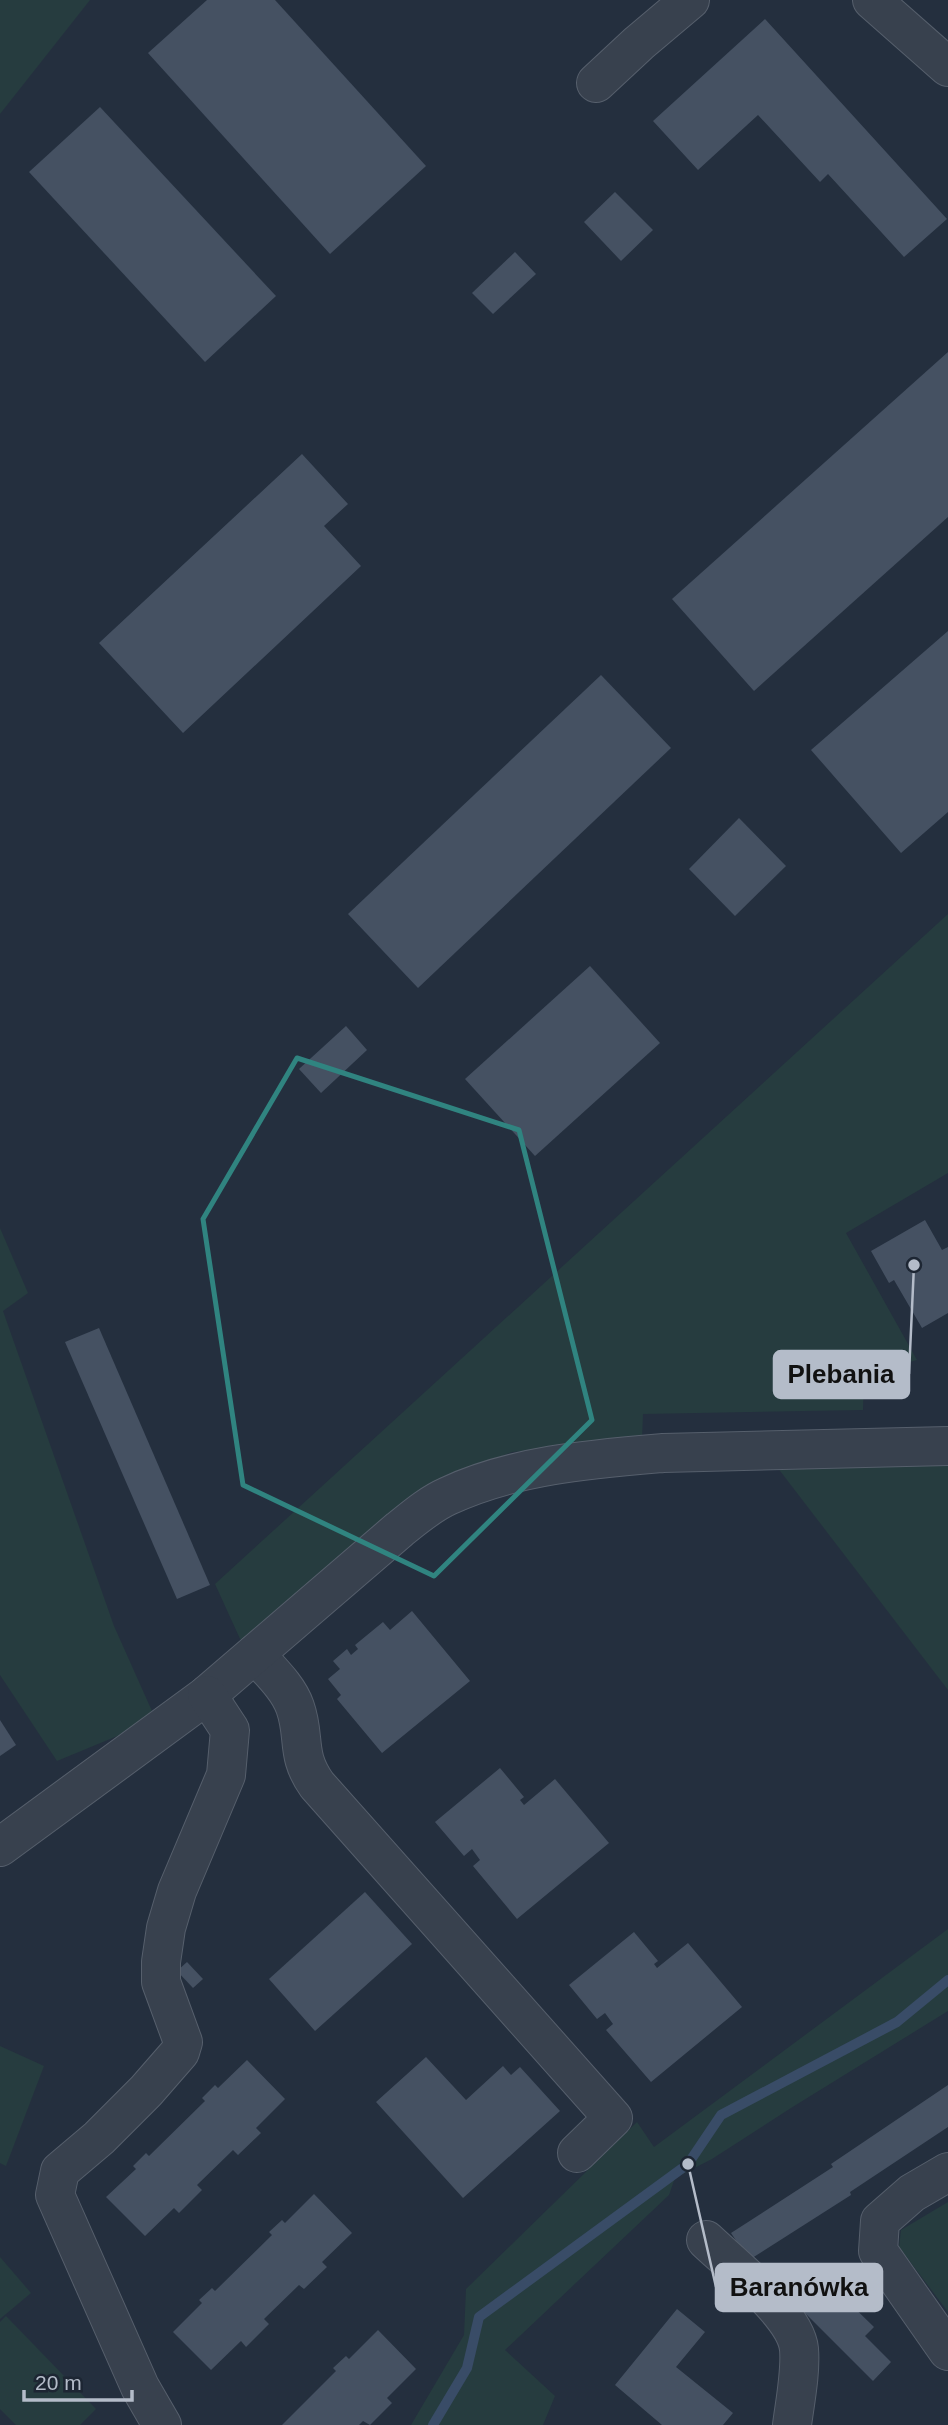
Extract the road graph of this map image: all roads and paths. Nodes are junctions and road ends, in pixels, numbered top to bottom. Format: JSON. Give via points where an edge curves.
{"nodes":[{"id":1,"x":690,"y":0,"type":"edge"},
{"id":2,"x":872,"y":0,"type":"edge"},
{"id":3,"x":948,"y":67,"type":"edge"},
{"id":4,"x":596,"y":83,"type":"dead end"},
{"id":5,"x":948,"y":1446,"type":"edge"},
{"id":6,"x":255,"y":1654,"type":"junction"},
{"id":7,"x":207,"y":1695,"type":"junction"},
{"id":8,"x":0,"y":1847,"type":"edge"},
{"id":9,"x":577,"y":2153,"type":"dead end"},
{"id":10,"x":948,"y":2172,"type":"edge"},
{"id":11,"x":706,"y":2240,"type":"dead end"},
{"id":12,"x":948,"y":2351,"type":"edge"},
{"id":13,"x":162,"y":2425,"type":"edge"},
{"id":14,"x":792,"y":2425,"type":"edge"}],
"edges":[{"from":1,"to":4,"type":"street"},
{"from":2,"to":3,"type":"street"},
{"from":5,"to":6,"type":"street","via":[[652,1454],[562,1464],[486,1481],[425,1509]]},
{"from":6,"to":7,"type":"street"},
{"from":6,"to":9,"type":"street","via":[[295,1707],[302,1758],[317,1785],[613,2118]]},
{"from":7,"to":8,"type":"street"},
{"from":7,"to":13,"type":"street","via":[[230,1730],[226,1775],[177,1891],[161,1962],[161,1982],[183,2042],[180,2052],[99,2138],[60,2171],[55,2194],[134,2375]]},
{"from":10,"to":12,"type":"street","via":[[912,2193],[880,2221],[878,2251]]},
{"from":11,"to":14,"type":"street","via":[[781,2312],[796,2335],[800,2351]]}]}
